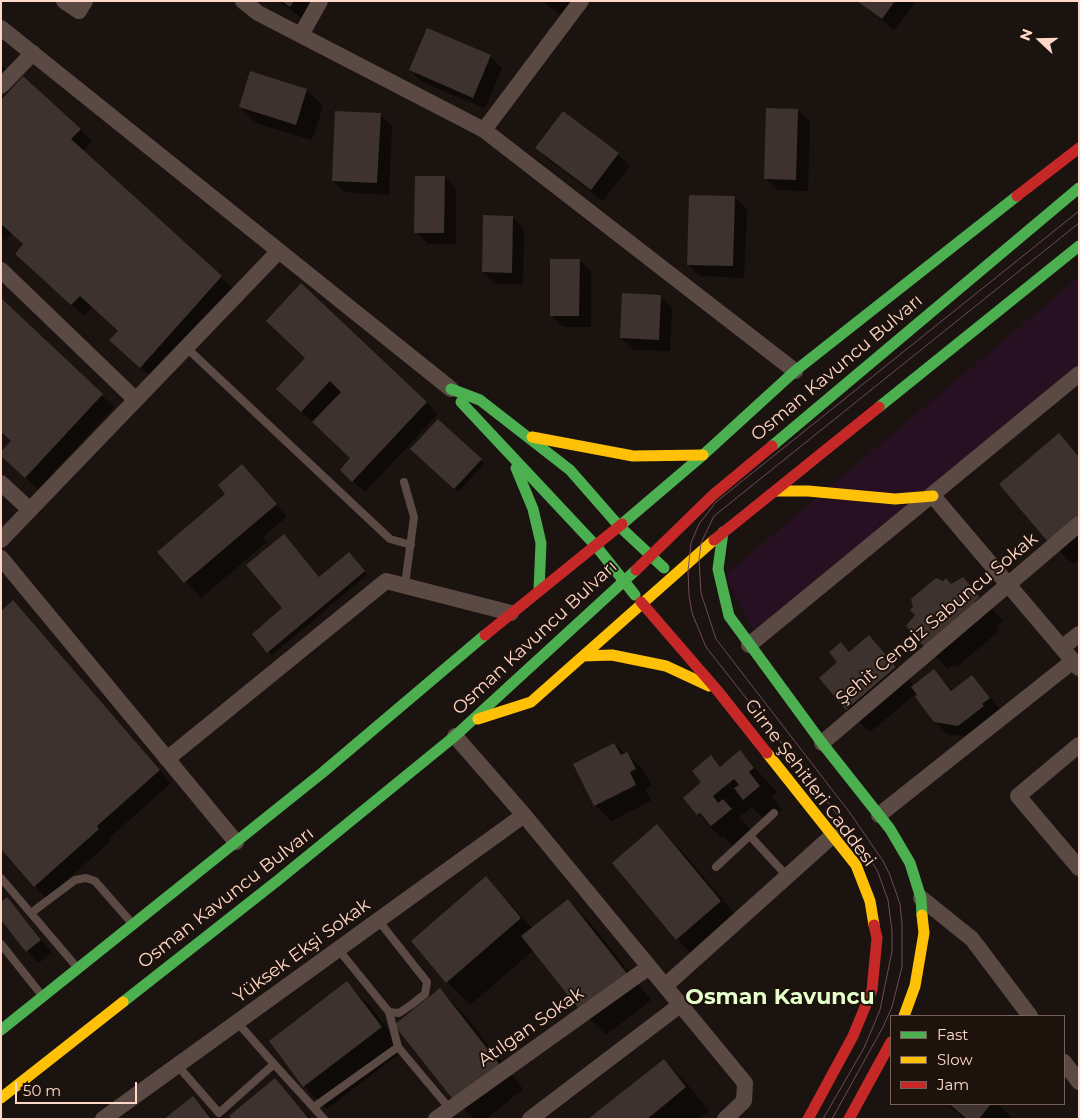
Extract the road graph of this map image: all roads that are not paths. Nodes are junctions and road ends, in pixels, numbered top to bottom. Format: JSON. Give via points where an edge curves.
{"nodes":[{"id":1,"x":64,"y":1,"type":"edge"},
{"id":2,"x":85,"y":1,"type":"edge"},
{"id":3,"x":243,"y":1,"type":"edge"},
{"id":4,"x":320,"y":1,"type":"edge"},
{"id":5,"x":581,"y":1,"type":"edge"},
{"id":6,"x":1,"y":28,"type":"edge"},
{"id":7,"x":301,"y":35,"type":"junction"},
{"id":8,"x":33,"y":53,"type":"junction"},
{"id":9,"x":1,"y":86,"type":"edge"},
{"id":10,"x":484,"y":130,"type":"junction"},
{"id":11,"x":1079,"y":148,"type":"edge"},
{"id":12,"x":1079,"y":188,"type":"edge"},
{"id":13,"x":1079,"y":246,"type":"edge"},
{"id":14,"x":279,"y":251,"type":"junction"},
{"id":15,"x":1,"y":270,"type":"edge"},
{"id":16,"x":192,"y":352,"type":"dead end"},
{"id":17,"x":795,"y":371,"type":"junction"},
{"id":18,"x":1079,"y":374,"type":"edge"},
{"id":19,"x":451,"y":390,"type":"junction"},
{"id":20,"x":136,"y":400,"type":"junction"},
{"id":21,"x":527,"y":436,"type":"junction"},
{"id":22,"x":512,"y":454,"type":"junction"},
{"id":23,"x":703,"y":455,"type":"junction"},
{"id":24,"x":404,"y":482,"type":"dead end"},
{"id":25,"x":1,"y":483,"type":"edge"},
{"id":26,"x":776,"y":491,"type":"junction"},
{"id":27,"x":933,"y":496,"type":"junction"},
{"id":28,"x":30,"y":510,"type":"junction"},
{"id":29,"x":1079,"y":524,"type":"edge"},
{"id":30,"x":619,"y":526,"type":"junction"},
{"id":31,"x":724,"y":532,"type":"junction"},
{"id":32,"x":1,"y":540,"type":"edge"},
{"id":33,"x":411,"y":545,"type":"junction"},
{"id":34,"x":596,"y":546,"type":"junction"},
{"id":35,"x":652,"y":555,"type":"junction"},
{"id":36,"x":1,"y":558,"type":"edge"},
{"id":37,"x":672,"y":576,"type":"junction"},
{"id":38,"x":624,"y":580,"type":"junction"},
{"id":39,"x":1008,"y":585,"type":"junction"},
{"id":40,"x":405,"y":586,"type":"junction"},
{"id":41,"x":539,"y":590,"type":"junction"},
{"id":42,"x":641,"y":602,"type":"junction"},
{"id":43,"x":511,"y":613,"type":"junction"},
{"id":44,"x":1079,"y":634,"type":"edge"},
{"id":45,"x":749,"y":645,"type":"junction"},
{"id":46,"x":1062,"y":648,"type":"junction"},
{"id":47,"x":583,"y":656,"type":"junction"},
{"id":48,"x":1076,"y":664,"type":"edge"},
{"id":49,"x":717,"y":690,"type":"junction"},
{"id":50,"x":471,"y":721,"type":"junction"},
{"id":51,"x":455,"y":736,"type":"junction"},
{"id":52,"x":822,"y":743,"type":"junction"},
{"id":53,"x":1079,"y":745,"type":"edge"},
{"id":54,"x":167,"y":759,"type":"junction"},
{"id":55,"x":774,"y":813,"type":"dead end"},
{"id":56,"x":524,"y":815,"type":"junction"},
{"id":57,"x":879,"y":815,"type":"junction"},
{"id":58,"x":750,"y":836,"type":"junction"},
{"id":59,"x":832,"y":836,"type":"junction"},
{"id":60,"x":236,"y":842,"type":"junction"},
{"id":61,"x":716,"y":867,"type":"dead end"},
{"id":62,"x":1079,"y":868,"type":"edge"},
{"id":63,"x":787,"y":876,"type":"junction"},
{"id":64,"x":1,"y":878,"type":"edge"},
{"id":65,"x":921,"y":898,"type":"junction"},
{"id":66,"x":31,"y":914,"type":"junction"},
{"id":67,"x":378,"y":920,"type":"junction"},
{"id":68,"x":133,"y":924,"type":"junction"},
{"id":69,"x":1,"y":944,"type":"edge"},
{"id":70,"x":338,"y":949,"type":"junction"},
{"id":71,"x":650,"y":967,"type":"junction"},
{"id":72,"x":78,"y":969,"type":"junction"},
{"id":73,"x":664,"y":986,"type":"junction"},
{"id":74,"x":43,"y":997,"type":"junction"},
{"id":75,"x":680,"y":1004,"type":"junction"},
{"id":76,"x":389,"y":1012,"type":"junction"},
{"id":77,"x":904,"y":1015,"type":"edge"},
{"id":78,"x":1029,"y":1015,"type":"edge"},
{"id":79,"x":237,"y":1022,"type":"junction"},
{"id":80,"x":1,"y":1030,"type":"edge"},
{"id":81,"x":890,"y":1044,"type":"edge"},
{"id":82,"x":398,"y":1047,"type":"junction"},
{"id":83,"x":1065,"y":1063,"type":"edge"},
{"id":84,"x":274,"y":1064,"type":"junction"},
{"id":85,"x":177,"y":1065,"type":"junction"},
{"id":86,"x":1079,"y":1082,"type":"edge"},
{"id":87,"x":1,"y":1098,"type":"edge"},
{"id":88,"x":314,"y":1107,"type":"junction"},
{"id":89,"x":450,"y":1109,"type":"junction"},
{"id":90,"x":221,"y":1116,"type":"edge"},
{"id":91,"x":102,"y":1119,"type":"edge"},
{"id":92,"x":324,"y":1119,"type":"edge"},
{"id":93,"x":436,"y":1119,"type":"edge"},
{"id":94,"x":530,"y":1119,"type":"edge"},
{"id":95,"x":725,"y":1119,"type":"edge"},
{"id":96,"x":808,"y":1119,"type":"edge"},
{"id":97,"x":849,"y":1119,"type":"edge"}],
"edges":[{"from":1,"to":2,"type":"street","via":[[79,11]]},
{"from":3,"to":7,"type":"street","via":[[258,13]]},
{"from":4,"to":7,"type":"street"},
{"from":5,"to":10,"type":"street"},
{"from":6,"to":8,"type":"street"},
{"from":7,"to":10,"type":"street"},
{"from":8,"to":9,"type":"street"},
{"from":8,"to":14,"type":"street"},
{"from":10,"to":17,"type":"street"},
{"from":11,"to":17,"type":"main road","name":"Osman Kavuncu Bulvarı"},
{"from":12,"to":35,"type":"main road","name":"Osman Kavuncu Bulvarı","via":[[713,495]]},
{"from":13,"to":26,"type":"main road"},
{"from":14,"to":19,"type":"street"},
{"from":14,"to":20,"type":"street"},
{"from":15,"to":20,"type":"street"},
{"from":16,"to":33,"type":"lane","via":[[390,539]]},
{"from":17,"to":23,"type":"main road","name":"Osman Kavuncu Bulvarı"},
{"from":18,"to":27,"type":"street"},
{"from":19,"to":21,"type":"main road","via":[[480,400]]},
{"from":19,"to":22,"type":"main road","name":"Girne Şehitleri Caddesi"},
{"from":20,"to":28,"type":"street"},
{"from":21,"to":23,"type":"main road","via":[[633,456]]},
{"from":21,"to":30,"type":"main road","via":[[570,470]]},
{"from":22,"to":34,"type":"main road","name":"Girne Şehitleri Caddesi"},
{"from":22,"to":41,"type":"main road","via":[[533,509],[541,542]]},
{"from":23,"to":30,"type":"main road","name":"Osman Kavuncu Bulvarı"},
{"from":24,"to":33,"type":"lane","via":[[414,517]]},
{"from":25,"to":28,"type":"street"},
{"from":26,"to":27,"type":"main road","via":[[808,490],[895,499]]},
{"from":26,"to":31,"type":"main road"},
{"from":27,"to":39,"type":"street"},
{"from":27,"to":45,"type":"street"},
{"from":28,"to":32,"type":"street"},
{"from":29,"to":39,"type":"street","name":"Şehit Cengiz Sabuncu Sokak"},
{"from":30,"to":34,"type":"main road","name":"Osman Kavuncu Bulvarı"},
{"from":30,"to":35,"type":"main road"},
{"from":31,"to":37,"type":"main road"},
{"from":31,"to":45,"type":"main road","name":"Girne Şehitleri Caddesi","via":[[718,569],[728,616]]},
{"from":33,"to":40,"type":"lane"},
{"from":34,"to":38,"type":"main road","name":"Girne Şehitleri Caddesi"},
{"from":34,"to":41,"type":"main road","name":"Osman Kavuncu Bulvarı"},
{"from":35,"to":37,"type":"main road"},
{"from":35,"to":38,"type":"main road","name":"Osman Kavuncu Bulvarı"},
{"from":36,"to":54,"type":"street"},
{"from":37,"to":42,"type":"main road"},
{"from":38,"to":42,"type":"main road","name":"Girne Şehitleri Caddesi"},
{"from":38,"to":50,"type":"main road","name":"Osman Kavuncu Bulvarı"},
{"from":39,"to":46,"type":"street"},
{"from":39,"to":52,"type":"street","name":"Şehit Cengiz Sabuncu Sokak"},
{"from":40,"to":43,"type":"street"},
{"from":40,"to":54,"type":"street","via":[[386,581]]},
{"from":41,"to":43,"type":"main road","name":"Osman Kavuncu Bulvarı"},
{"from":42,"to":47,"type":"main road"},
{"from":42,"to":49,"type":"main road","name":"Girne Şehitleri Caddesi"},
{"from":43,"to":60,"type":"main road","name":"Osman Kavuncu Bulvarı"},
{"from":44,"to":46,"type":"street"},
{"from":45,"to":52,"type":"main road","name":"Girne Şehitleri Caddesi"},
{"from":46,"to":48,"type":"street"},
{"from":47,"to":49,"type":"main road","via":[[612,655],[666,666]]},
{"from":47,"to":50,"type":"main road","via":[[531,702]]},
{"from":48,"to":57,"type":"street"},
{"from":49,"to":59,"type":"main road","name":"Girne Şehitleri Caddesi"},
{"from":50,"to":51,"type":"main road","name":"Osman Kavuncu Bulvarı"},
{"from":51,"to":56,"type":"street"},
{"from":51,"to":87,"type":"main road","name":"Osman Kavuncu Bulvarı"},
{"from":52,"to":57,"type":"main road","name":"Girne Şehitleri Caddesi"},
{"from":53,"to":62,"type":"street","via":[[1018,796]]},
{"from":54,"to":60,"type":"street"},
{"from":55,"to":58,"type":"lane"},
{"from":56,"to":67,"type":"street","name":"Yüksek Ekşi Sokak"},
{"from":56,"to":71,"type":"street"},
{"from":57,"to":65,"type":"main road","name":"Girne Şehitleri Caddesi","via":[[902,845]]},
{"from":58,"to":61,"type":"lane"},
{"from":58,"to":63,"type":"lane"},
{"from":59,"to":63,"type":"street"},
{"from":59,"to":96,"type":"main road","name":"Girne Şehitleri Caddesi","via":[[856,865],[870,901],[877,938],[875,975],[862,1019]]},
{"from":60,"to":68,"type":"main road","name":"Osman Kavuncu Bulvarı"},
{"from":63,"to":73,"type":"street"},
{"from":64,"to":66,"type":"lane"},
{"from":65,"to":77,"type":"main road","name":"Girne Şehitleri Caddesi","via":[[922,951],[915,986]]},
{"from":65,"to":78,"type":"street","via":[[972,939]]},
{"from":66,"to":68,"type":"lane","via":[[75,880],[86,878],[95,881]]},
{"from":66,"to":72,"type":"lane"},
{"from":67,"to":70,"type":"street","name":"Yüksek Ekşi Sokak"},
{"from":67,"to":76,"type":"lane","via":[[428,986],[425,994],[412,1005],[398,1013]]},
{"from":68,"to":72,"type":"main road","name":"Osman Kavuncu Bulvarı"},
{"from":69,"to":74,"type":"lane"},
{"from":70,"to":76,"type":"lane"},
{"from":70,"to":79,"type":"street","name":"Yüksek Ekşi Sokak"},
{"from":71,"to":73,"type":"street"},
{"from":71,"to":89,"type":"street","name":"Atılgan Sokak"},
{"from":72,"to":74,"type":"main road","name":"Osman Kavuncu Bulvarı"},
{"from":73,"to":75,"type":"street"},
{"from":74,"to":80,"type":"main road","name":"Osman Kavuncu Bulvarı"},
{"from":75,"to":94,"type":"street"},
{"from":75,"to":95,"type":"street","via":[[745,1083],[744,1101]]},
{"from":76,"to":82,"type":"lane"},
{"from":79,"to":84,"type":"lane"},
{"from":79,"to":85,"type":"street","name":"Yüksek Ekşi Sokak"},
{"from":81,"to":97,"type":"main road"},
{"from":82,"to":88,"type":"lane"},
{"from":82,"to":89,"type":"lane"},
{"from":83,"to":86,"type":"street"},
{"from":84,"to":88,"type":"lane"},
{"from":84,"to":90,"type":"lane"},
{"from":85,"to":90,"type":"lane"},
{"from":85,"to":91,"type":"street","name":"Yüksek Ekşi Sokak"},
{"from":88,"to":92,"type":"lane"},
{"from":89,"to":93,"type":"street","name":"Atılgan Sokak"}]}
